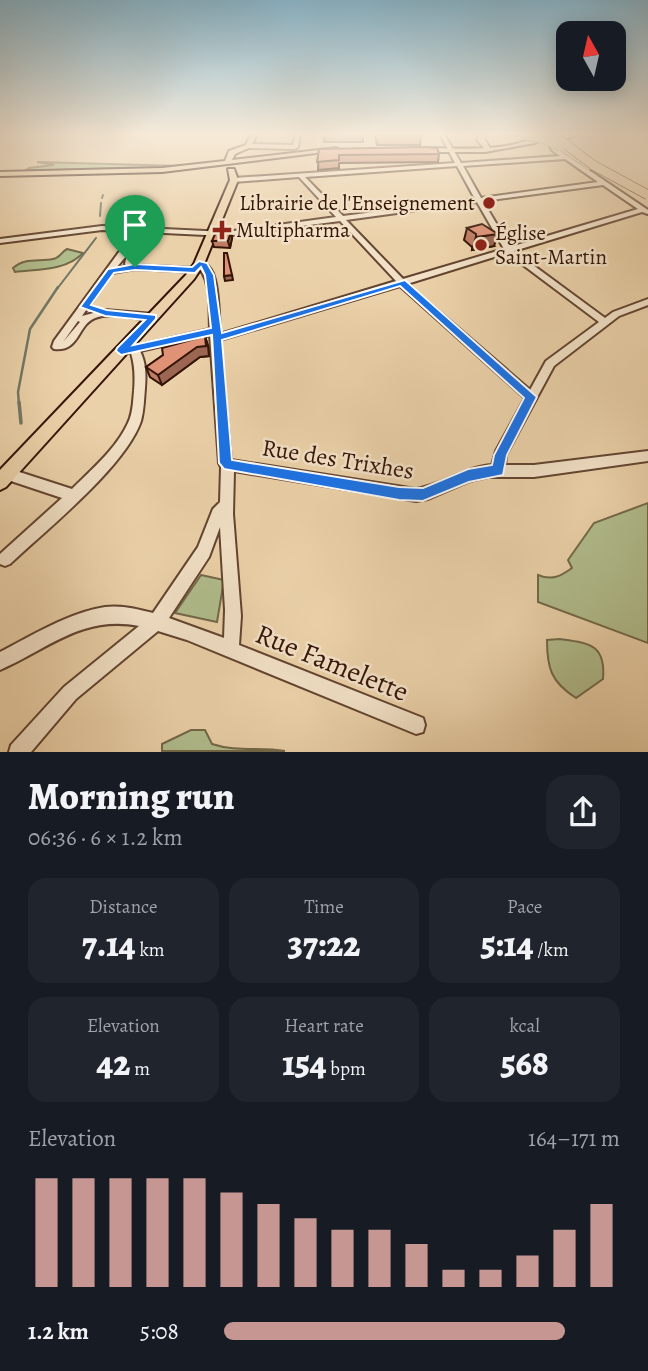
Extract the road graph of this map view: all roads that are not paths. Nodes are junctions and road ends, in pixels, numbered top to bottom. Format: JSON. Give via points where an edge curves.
{"nodes":[{"id":1,"x":196,"y":169,"type":"edge"},
{"id":2,"x":228,"y":169,"type":"edge"},
{"id":3,"x":246,"y":169,"type":"edge"},
{"id":4,"x":411,"y":169,"type":"edge"},
{"id":5,"x":462,"y":169,"type":"edge"},
{"id":6,"x":584,"y":169,"type":"edge"},
{"id":7,"x":595,"y":169,"type":"edge"},
{"id":8,"x":601,"y":169,"type":"edge"},
{"id":9,"x":0,"y":175,"type":"edge"},
{"id":10,"x":301,"y":176,"type":"junction"},
{"id":11,"x":604,"y":183,"type":"junction"},
{"id":12,"x":648,"y":197,"type":"edge"},
{"id":13,"x":478,"y":199,"type":"junction"},
{"id":14,"x":646,"y":212,"type":"edge"},
{"id":15,"x":340,"y":218,"type":"junction"},
{"id":16,"x":210,"y":235,"type":"junction"},
{"id":17,"x":0,"y":241,"type":"edge"},
{"id":18,"x":508,"y":250,"type":"junction"},
{"id":19,"x":122,"y":267,"type":"junction"},
{"id":20,"x":197,"y":267,"type":"junction"},
{"id":21,"x":401,"y":282,"type":"junction"},
{"id":22,"x":648,"y":302,"type":"edge"},
{"id":23,"x":85,"y":307,"type":"junction"},
{"id":24,"x":95,"y":308,"type":"junction"},
{"id":25,"x":105,"y":313,"type":"junction"},
{"id":26,"x":153,"y":317,"type":"junction"},
{"id":27,"x":75,"y":318,"type":"junction"},
{"id":28,"x":87,"y":319,"type":"junction"},
{"id":29,"x":605,"y":322,"type":"junction"},
{"id":30,"x":217,"y":334,"type":"junction"},
{"id":31,"x":128,"y":350,"type":"junction"},
{"id":32,"x":531,"y":397,"type":"junction"},
{"id":33,"x":648,"y":456,"type":"edge"},
{"id":34,"x":227,"y":464,"type":"junction"},
{"id":35,"x":498,"y":470,"type":"junction"},
{"id":36,"x":4,"y":478,"type":"edge"},
{"id":37,"x":72,"y":495,"type":"junction"},
{"id":38,"x":225,"y":506,"type":"junction"},
{"id":39,"x":5,"y":559,"type":"dead end"},
{"id":40,"x":157,"y":621,"type":"junction"},
{"id":41,"x":229,"y":650,"type":"junction"},
{"id":42,"x":0,"y":661,"type":"edge"},
{"id":43,"x":416,"y":725,"type":"dead end"},
{"id":44,"x":18,"y":751,"type":"edge"}],
"edges":[{"from":1,"to":9,"type":"main road"},
{"from":2,"to":16,"type":"main road"},
{"from":3,"to":10,"type":"street"},
{"from":4,"to":10,"type":"street"},
{"from":5,"to":13,"type":"street"},
{"from":6,"to":11,"type":"street"},
{"from":7,"to":12,"type":"highway","bridge":true},
{"from":8,"to":12,"type":"highway","bridge":true},
{"from":10,"to":15,"type":"street"},
{"from":11,"to":13,"type":"street"},
{"from":11,"to":14,"type":"street"},
{"from":13,"to":15,"type":"street"},
{"from":13,"to":18,"type":"street"},
{"from":14,"to":18,"type":"street"},
{"from":15,"to":16,"type":"street"},
{"from":15,"to":21,"type":"street"},
{"from":16,"to":17,"type":"street","via":[[102,228]]},
{"from":16,"to":20,"type":"main road"},
{"from":18,"to":21,"type":"street"},
{"from":18,"to":29,"type":"street"},
{"from":19,"to":20,"type":"street"},
{"from":19,"to":23,"type":"street"},
{"from":19,"to":24,"type":"street"},
{"from":20,"to":26,"type":"main road"},
{"from":20,"to":30,"type":"street","via":[[205,266],[210,275]]},
{"from":21,"to":30,"type":"street"},
{"from":21,"to":32,"type":"street"},
{"from":22,"to":29,"type":"street"},
{"from":23,"to":24,"type":"street"},
{"from":23,"to":27,"type":"street"},
{"from":24,"to":25,"type":"street"},
{"from":25,"to":26,"type":"street"},
{"from":25,"to":28,"type":"street"},
{"from":26,"to":31,"type":"main road"},
{"from":27,"to":28,"type":"street"},
{"from":27,"to":28,"type":"street","via":[[57,347],[66,345]]},
{"from":29,"to":32,"type":"street","via":[[550,364]]},
{"from":30,"to":31,"type":"street"},
{"from":30,"to":34,"type":"street"},
{"from":31,"to":36,"type":"main road"},
{"from":31,"to":37,"type":"street","via":[[140,368],[135,422],[121,444]]},
{"from":32,"to":35,"type":"street","via":[[500,455]]},
{"from":33,"to":35,"type":"street","name":"Rue des Trixhes","via":[[534,471]]},
{"from":34,"to":35,"type":"street","name":"Rue des Trixhes","via":[[416,495]]},
{"from":34,"to":38,"type":"street"},
{"from":36,"to":37,"type":"street"},
{"from":37,"to":39,"type":"street"},
{"from":38,"to":40,"type":"street","via":[[204,552]]},
{"from":38,"to":41,"type":"street","via":[[233,632]]},
{"from":40,"to":41,"type":"street","name":"Rue Famelette"},
{"from":40,"to":42,"type":"street","name":"Rue Famelette","via":[[96,616]]},
{"from":40,"to":44,"type":"street","via":[[70,693]]},
{"from":41,"to":43,"type":"street","name":"Rue Famelette"}]}
